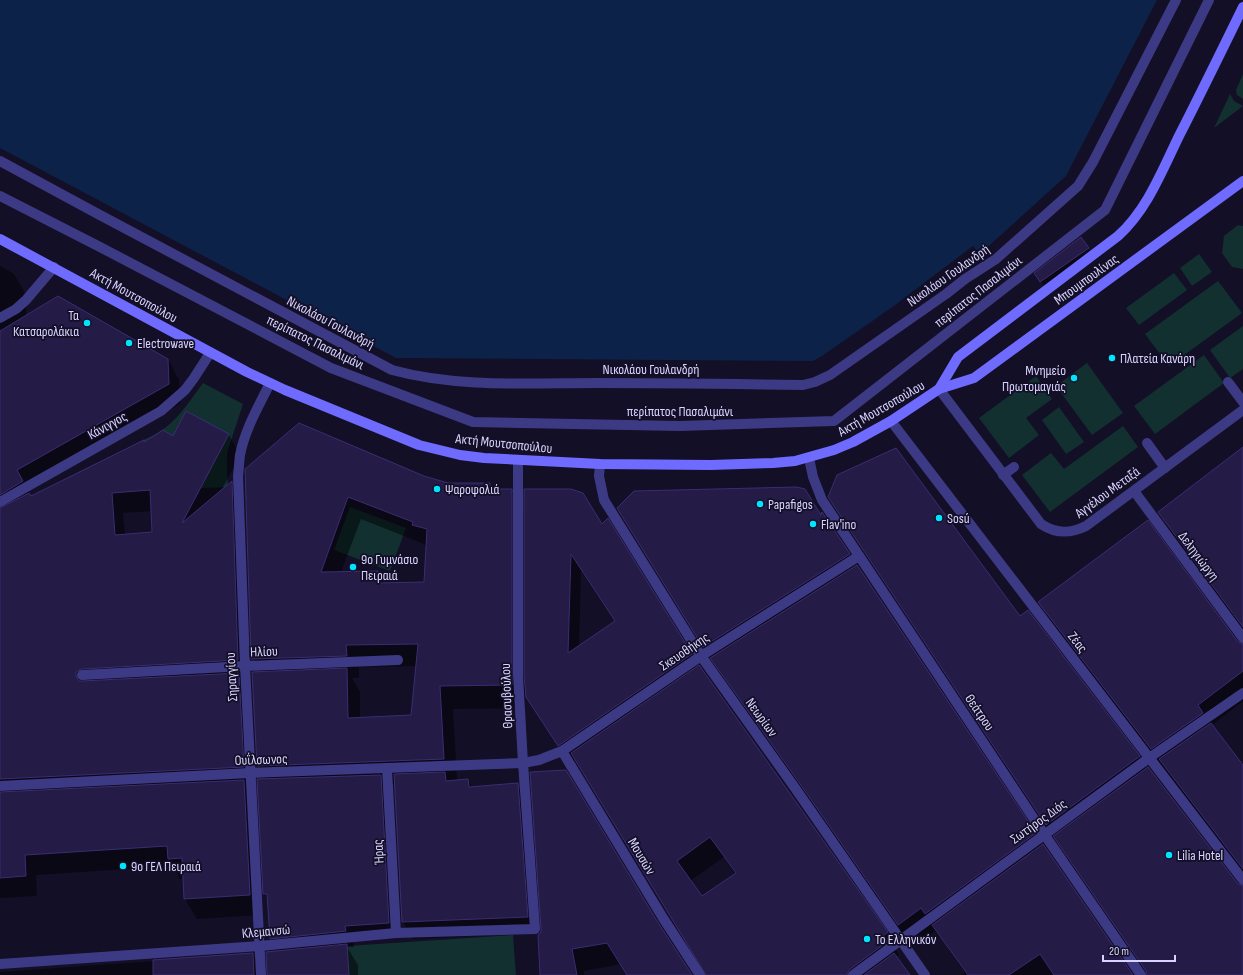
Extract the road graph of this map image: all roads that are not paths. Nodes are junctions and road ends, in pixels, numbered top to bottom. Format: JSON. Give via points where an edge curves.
{"nodes":[{"id":1,"x":1176,"y":0,"type":"edge"},
{"id":2,"x":1209,"y":0,"type":"edge"},
{"id":3,"x":1243,"y":7,"type":"edge"},
{"id":4,"x":0,"y":161,"type":"edge"},
{"id":5,"x":1243,"y":181,"type":"edge"},
{"id":6,"x":0,"y":196,"type":"edge"},
{"id":7,"x":0,"y":239,"type":"edge"},
{"id":8,"x":54,"y":267,"type":"junction"},
{"id":9,"x":0,"y":318,"type":"edge"},
{"id":10,"x":210,"y":353,"type":"junction"},
{"id":11,"x":1228,"y":382,"type":"dead end"},
{"id":12,"x":270,"y":383,"type":"junction"},
{"id":13,"x":940,"y":389,"type":"junction"},
{"id":14,"x":1243,"y":402,"type":"edge"},
{"id":15,"x":1243,"y":410,"type":"edge"},
{"id":16,"x":891,"y":421,"type":"junction"},
{"id":17,"x":1146,"y":443,"type":"dead end"},
{"id":18,"x":809,"y":458,"type":"junction"},
{"id":19,"x":518,"y":461,"type":"junction"},
{"id":20,"x":600,"y":464,"type":"junction"},
{"id":21,"x":1014,"y":467,"type":"dead end"},
{"id":22,"x":1165,"y":468,"type":"junction"},
{"id":23,"x":1004,"y":475,"type":"junction"},
{"id":24,"x":1134,"y":491,"type":"junction"},
{"id":25,"x":0,"y":502,"type":"edge"},
{"id":26,"x":860,"y":556,"type":"junction"},
{"id":27,"x":1243,"y":638,"type":"edge"},
{"id":28,"x":701,"y":656,"type":"junction"},
{"id":29,"x":398,"y":660,"type":"dead end"},
{"id":30,"x":245,"y":666,"type":"junction"},
{"id":31,"x":82,"y":675,"type":"dead end"},
{"id":32,"x":1243,"y":693,"type":"edge"},
{"id":33,"x":562,"y":751,"type":"junction"},
{"id":34,"x":1149,"y":758,"type":"junction"},
{"id":35,"x":523,"y":763,"type":"junction"},
{"id":36,"x":387,"y":769,"type":"junction"},
{"id":37,"x":250,"y":773,"type":"junction"},
{"id":38,"x":0,"y":786,"type":"edge"},
{"id":39,"x":1044,"y":834,"type":"junction"},
{"id":40,"x":1243,"y":880,"type":"edge"},
{"id":41,"x":535,"y":929,"type":"joint"},
{"id":42,"x":396,"y":933,"type":"junction"},
{"id":43,"x":901,"y":939,"type":"junction"},
{"id":44,"x":260,"y":946,"type":"junction"},
{"id":45,"x":0,"y":964,"type":"edge"},
{"id":46,"x":262,"y":975,"type":"edge"},
{"id":47,"x":700,"y":975,"type":"edge"},
{"id":48,"x":853,"y":975,"type":"edge"},
{"id":49,"x":925,"y":975,"type":"edge"},
{"id":50,"x":1141,"y":975,"type":"edge"}],
"edges":[{"from":1,"to":4,"type":"street","name":"Νικολάου Γουλανδρή","via":[[1078,186],[990,265],[965,278],[830,375],[803,385],[503,384],[432,379],[392,370]]},
{"from":2,"to":6,"type":"street","name":"περίπατος Πασαλιμάνι","via":[[1105,210],[834,421],[680,426],[473,422],[331,368]]},
{"from":3,"to":13,"type":"main road","via":[[1146,202],[1133,221],[1118,236],[958,357]]},
{"from":5,"to":13,"type":"main road","name":"Μπουμπουλίνας","via":[[974,378]]},
{"from":7,"to":8,"type":"main road","name":"Ακτή Μουτσοπούλου"},
{"from":8,"to":9,"type":"street","via":[[26,300]]},
{"from":8,"to":10,"type":"main road","name":"Ακτή Μουτσοπούλου"},
{"from":10,"to":12,"type":"main road","name":"Ακτή Μουτσοπούλου"},
{"from":10,"to":25,"type":"street","name":"Κάνιγγος","via":[[185,390],[161,411]]},
{"from":11,"to":14,"type":"street"},
{"from":12,"to":19,"type":"main road","name":"Ακτή Μουτσοπούλου","via":[[419,445],[466,456]]},
{"from":12,"to":30,"type":"street","name":"Σηραγγίου","via":[[247,430],[238,476]]},
{"from":13,"to":16,"type":"main road","name":"Ακτή Μουτσοπούλου"},
{"from":13,"to":23,"type":"street","name":"Αγγέλου Μεταξά"},
{"from":15,"to":22,"type":"street","name":"Αγγέλου Μεταξά"},
{"from":16,"to":18,"type":"main road","name":"Ακτή Μουτσοπούλου","via":[[853,442]]},
{"from":16,"to":34,"type":"street","name":"Ζέας"},
{"from":17,"to":22,"type":"street"},
{"from":18,"to":20,"type":"main road","name":"Ακτή Μουτσοπούλου","via":[[773,464]]},
{"from":18,"to":26,"type":"street","name":"Θεάτρου","via":[[822,500]]},
{"from":19,"to":20,"type":"main road","name":"Ακτή Μουτσοπούλου"},
{"from":19,"to":35,"type":"street","name":"Θρασυβούλου","via":[[518,674]]},
{"from":20,"to":28,"type":"street","name":"Νεωρίων","via":[[599,476],[604,500]]},
{"from":21,"to":23,"type":"street"},
{"from":22,"to":24,"type":"street","name":"Αγγέλου Μεταξά"},
{"from":23,"to":24,"type":"street","name":"Αγγέλου Μεταξά","via":[[1041,524],[1058,532],[1077,531]]},
{"from":24,"to":27,"type":"street","name":"Δεληγιώργη"},
{"from":26,"to":28,"type":"street","name":"Σκευοθήκης"},
{"from":26,"to":39,"type":"street","name":"Θεάτρου"},
{"from":28,"to":33,"type":"street","name":"Σκευοθήκης"},
{"from":28,"to":43,"type":"street","name":"Νεωρίων"},
{"from":29,"to":30,"type":"street","name":"Ηλίου"},
{"from":30,"to":31,"type":"street","name":"Ηλίου"},
{"from":30,"to":37,"type":"street","name":"Σηραγγίου"},
{"from":32,"to":34,"type":"street","name":"Σωτήρος Διός"},
{"from":33,"to":35,"type":"street","name":"Σκευοθήκης"},
{"from":33,"to":47,"type":"street","name":"Μουσών","via":[[662,918]]},
{"from":34,"to":39,"type":"street","name":"Σωτήρος Διός"},
{"from":34,"to":40,"type":"street","name":"Ζέας"},
{"from":35,"to":36,"type":"street","name":"Ουΐλσωνος"},
{"from":35,"to":41,"type":"street","name":"Θρασυβούλου"},
{"from":36,"to":37,"type":"street","name":"Ουΐλσωνος"},
{"from":36,"to":42,"type":"street","name":"Ήρας"},
{"from":37,"to":38,"type":"street","name":"Ουΐλσωνος"},
{"from":37,"to":44,"type":"street","name":"Σηραγγίου"},
{"from":39,"to":43,"type":"street","name":"Σωτήρος Διός"},
{"from":39,"to":50,"type":"street","name":"Θεάτρου"},
{"from":41,"to":42,"type":"street","name":"Κλεμανσώ"},
{"from":42,"to":44,"type":"street","name":"Κλεμανσώ"},
{"from":43,"to":48,"type":"street","name":"Σωτήρος Διός"},
{"from":43,"to":49,"type":"street","name":"Νεωρίων"},
{"from":44,"to":45,"type":"street","name":"Κλεμανσώ"},
{"from":44,"to":46,"type":"street","name":"Σηραγγίου"}]}
